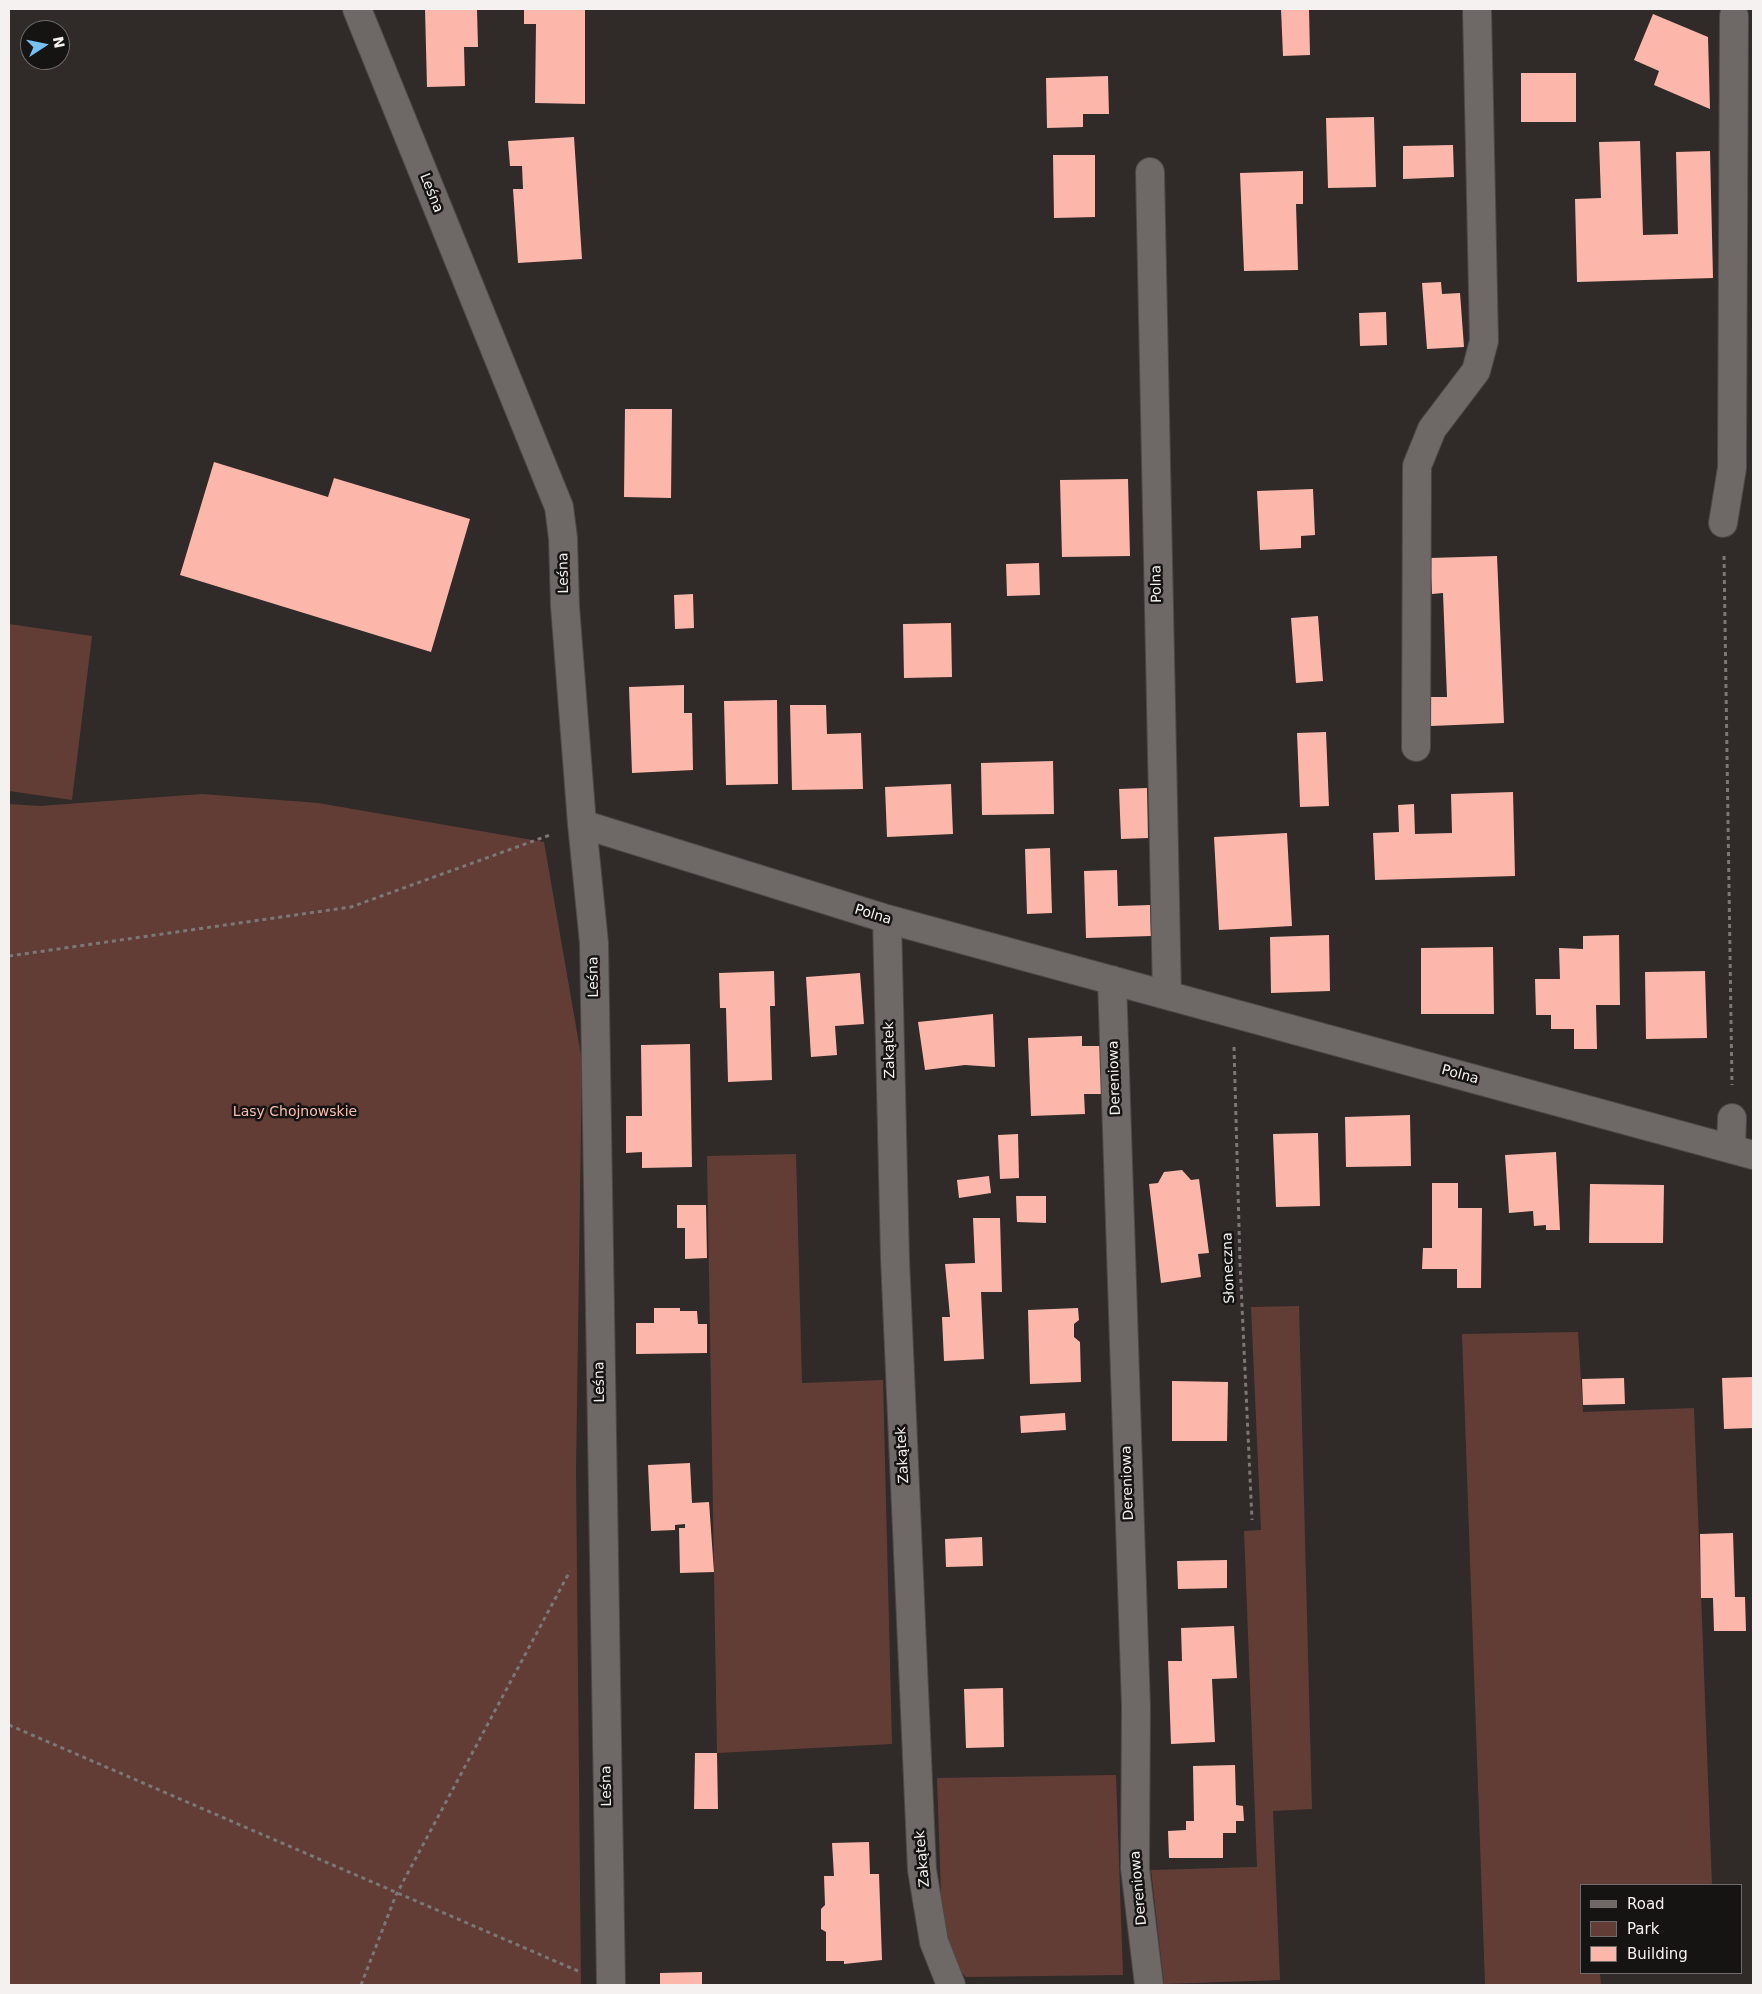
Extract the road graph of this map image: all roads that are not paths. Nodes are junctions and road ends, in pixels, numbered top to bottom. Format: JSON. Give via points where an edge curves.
{"nodes":[{"id":1,"x":357,"y":9,"type":"edge"},
{"id":2,"x":1477,"y":9,"type":"edge"},
{"id":3,"x":1736,"y":16,"type":"edge"},
{"id":4,"x":1150,"y":172,"type":"dead end"},
{"id":5,"x":1723,"y":523,"type":"road end"},
{"id":6,"x":1416,"y":747,"type":"dead end"},
{"id":7,"x":582,"y":824,"type":"junction"},
{"id":8,"x":887,"y":919,"type":"junction"},
{"id":9,"x":1112,"y":980,"type":"junction"},
{"id":10,"x":1167,"y":995,"type":"junction"},
{"id":11,"x":1732,"y":1118,"type":"road end"},
{"id":12,"x":1742,"y":1152,"type":"edge"},
{"id":13,"x":611,"y":1985,"type":"edge"},
{"id":14,"x":951,"y":1985,"type":"edge"},
{"id":15,"x":1149,"y":1985,"type":"edge"}],
"edges":[{"from":1,"to":7,"type":"street","name":"Leśna","via":[[559,506]]},
{"from":2,"to":6,"type":"street","via":[[1484,341],[1476,371],[1432,429],[1418,466]]},
{"from":3,"to":5,"type":"street","via":[[1732,468]]},
{"from":4,"to":10,"type":"street","name":"Polna"},
{"from":7,"to":8,"type":"street","name":"Polna"},
{"from":7,"to":13,"type":"street","name":"Leśna","via":[[594,943]]},
{"from":8,"to":9,"type":"street","name":"Polna"},
{"from":8,"to":14,"type":"street","name":"Zakątek","via":[[895,1259],[922,1870],[934,1942]]},
{"from":9,"to":10,"type":"street","name":"Polna"},
{"from":9,"to":15,"type":"street","name":"Dereniowa","via":[[1135,1697],[1135,1868]]},
{"from":10,"to":12,"type":"street","name":"Polna"},
{"from":11,"to":12,"type":"street"}]}
